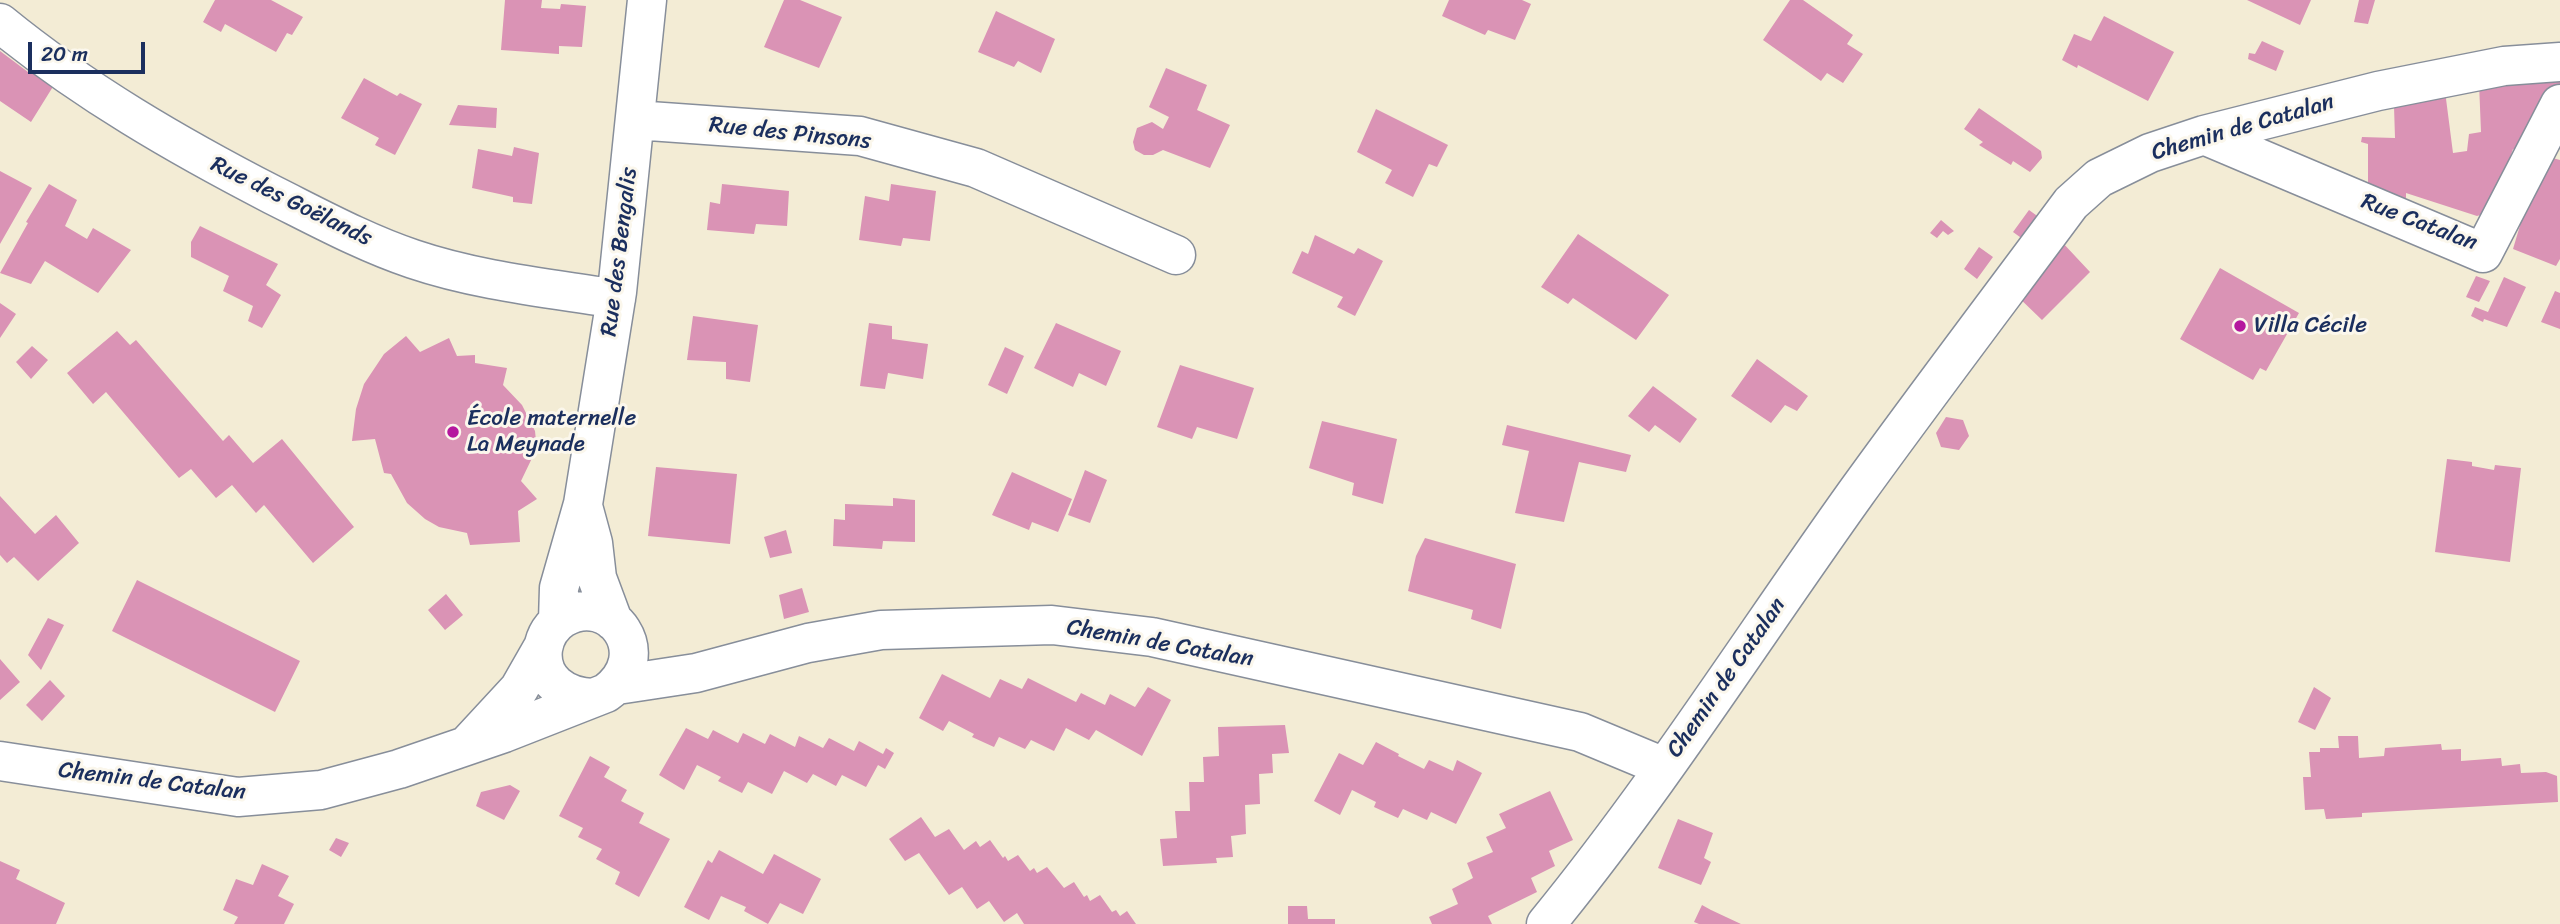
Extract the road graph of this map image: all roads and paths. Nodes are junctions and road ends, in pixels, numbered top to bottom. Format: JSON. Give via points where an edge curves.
{"nodes":[{"id":1,"x":647,"y":0,"type":"edge"},
{"id":2,"x":0,"y":23,"type":"edge"},
{"id":3,"x":2560,"y":62,"type":"edge"},
{"id":4,"x":2560,"y":104,"type":"edge"},
{"id":5,"x":635,"y":120,"type":"junction"},
{"id":6,"x":2204,"y":135,"type":"junction"},
{"id":7,"x":1176,"y":255,"type":"dead end"},
{"id":8,"x":616,"y":299,"type":"junction"},
{"id":9,"x":583,"y":504,"type":"junction"},
{"id":10,"x":621,"y":633,"type":"junction"},
{"id":11,"x":550,"y":634,"type":"junction"},
{"id":12,"x":696,"y":673,"type":"junction"},
{"id":13,"x":605,"y":691,"type":"junction"},
{"id":14,"x":466,"y":746,"type":"junction"},
{"id":15,"x":0,"y":761,"type":"edge"},
{"id":16,"x":1664,"y":767,"type":"junction"},
{"id":17,"x":1546,"y":924,"type":"edge"}],
"edges":[{"from":1,"to":5,"type":"street","name":"Rue des Bengalis"},
{"from":2,"to":8,"type":"street","name":"Rue des Goëlands","via":[[143,123],[348,233],[412,259],[472,276]]},
{"from":3,"to":6,"type":"street","name":"Chemin de Catalan","via":[[2504,66],[2378,91]]},
{"from":4,"to":6,"type":"street","name":"Rue Catalan","via":[[2483,253]]},
{"from":5,"to":7,"type":"street","name":"Rue des Pinsons","via":[[860,136],[976,168]]},
{"from":5,"to":8,"type":"street","name":"Rue des Bengalis"},
{"from":6,"to":16,"type":"street","name":"Chemin de Catalan","via":[[2150,153],[2099,178],[2071,203],[1856,493]]},
{"from":8,"to":9,"type":"street","name":"Rue des Bengalis"},
{"from":9,"to":10,"type":"street","name":"Rue des Bengalis","via":[[597,578]]},
{"from":9,"to":11,"type":"street","name":"Rue des Bengalis"},
{"from":10,"to":11,"type":"street","via":[[600,613],[585,611],[570,614]]},
{"from":10,"to":12,"type":"street","via":[[648,655]]},
{"from":10,"to":13,"type":"street","via":[[629,661],[625,673]]},
{"from":11,"to":13,"type":"street","via":[[543,661],[555,685],[579,697]]},
{"from":11,"to":14,"type":"street","name":"Chemin de Catalan","via":[[519,689]]},
{"from":12,"to":13,"type":"street","name":"Chemin de Catalan"},
{"from":12,"to":16,"type":"street","name":"Chemin de Catalan","via":[[808,643],[881,630],[1052,625],[1152,637],[1580,732]]},
{"from":13,"to":14,"type":"street","name":"Chemin de Catalan"},
{"from":14,"to":15,"type":"street","name":"Chemin de Catalan","via":[[321,790],[238,797]]},
{"from":16,"to":17,"type":"street"}]}
